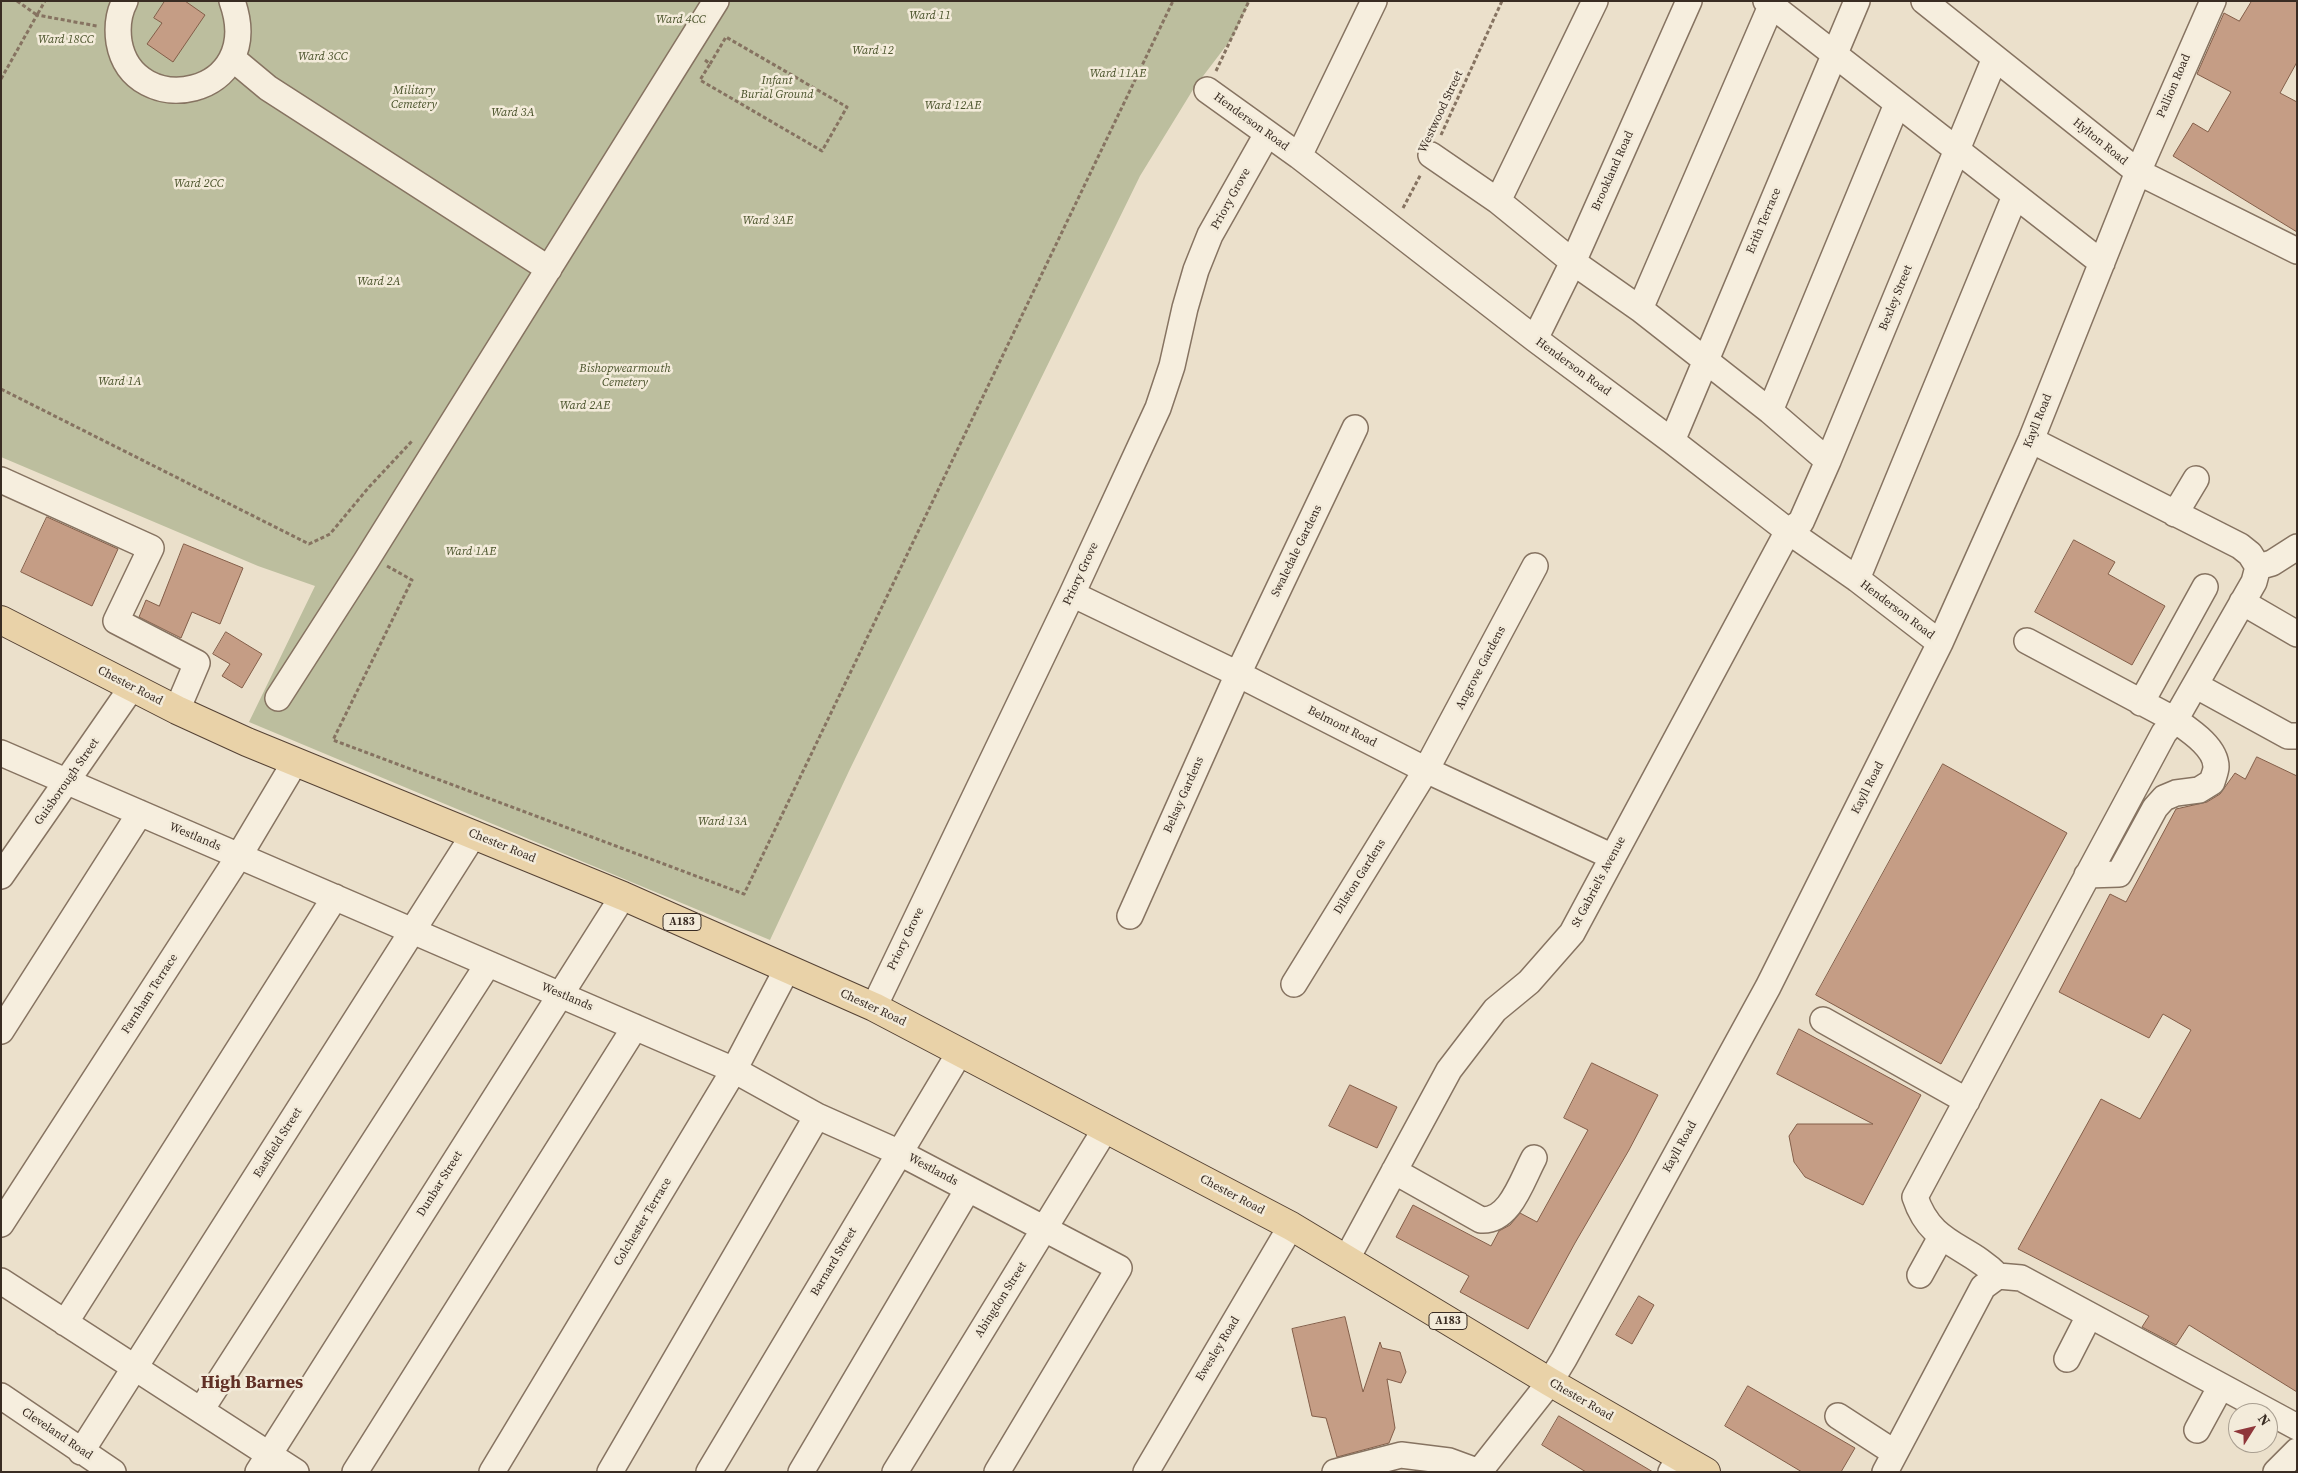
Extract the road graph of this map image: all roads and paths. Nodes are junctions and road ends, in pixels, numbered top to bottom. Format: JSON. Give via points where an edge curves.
{"nodes":[{"id":1,"x":17,"y":1,"type":"edge"},
{"id":2,"x":45,"y":1,"type":"edge"},
{"id":3,"x":125,"y":1,"type":"edge"},
{"id":4,"x":232,"y":1,"type":"edge"},
{"id":5,"x":716,"y":1,"type":"edge"},
{"id":6,"x":1173,"y":1,"type":"edge"},
{"id":7,"x":1249,"y":1,"type":"edge"},
{"id":8,"x":1374,"y":1,"type":"edge"},
{"id":9,"x":1502,"y":1,"type":"edge"},
{"id":10,"x":1595,"y":1,"type":"edge"},
{"id":11,"x":1688,"y":1,"type":"edge"},
{"id":12,"x":1857,"y":1,"type":"edge"},
{"id":13,"x":1924,"y":1,"type":"edge"},
{"id":14,"x":2213,"y":1,"type":"edge"},
{"id":15,"x":1768,"y":3,"type":"edge"},
{"id":16,"x":37,"y":15,"type":"junction"},
{"id":17,"x":117,"y":29,"type":"junction"},
{"id":18,"x":687,"y":49,"type":"junction"},
{"id":19,"x":1834,"y":54,"type":"junction"},
{"id":20,"x":232,"y":58,"type":"junction"},
{"id":21,"x":1995,"y":58,"type":"junction"},
{"id":22,"x":710,"y":64,"type":"junction"},
{"id":23,"x":1,"y":79,"type":"edge"},
{"id":24,"x":1207,"y":90,"type":"joint"},
{"id":25,"x":1897,"y":104,"type":"junction"},
{"id":26,"x":1267,"y":134,"type":"junction"},
{"id":27,"x":1957,"y":150,"type":"junction"},
{"id":28,"x":1431,"y":155,"type":"junction"},
{"id":29,"x":1299,"y":156,"type":"junction"},
{"id":30,"x":2138,"y":172,"type":"junction"},
{"id":31,"x":2015,"y":196,"type":"junction"},
{"id":32,"x":1498,"y":201,"type":"junction"},
{"id":33,"x":1392,"y":229,"type":"junction"},
{"id":34,"x":2297,"y":251,"type":"edge"},
{"id":35,"x":1574,"y":262,"type":"junction"},
{"id":36,"x":2102,"y":263,"type":"junction"},
{"id":37,"x":549,"y":269,"type":"junction"},
{"id":38,"x":1640,"y":309,"type":"junction"},
{"id":39,"x":1535,"y":339,"type":"junction"},
{"id":40,"x":1706,"y":361,"type":"junction"},
{"id":41,"x":1,"y":389,"type":"edge"},
{"id":42,"x":1770,"y":411,"type":"junction"},
{"id":43,"x":1356,"y":428,"type":"dead end"},
{"id":44,"x":442,"y":440,"type":"junction"},
{"id":45,"x":2031,"y":440,"type":"junction"},
{"id":46,"x":1672,"y":441,"type":"junction"},
{"id":47,"x":1828,"y":461,"type":"junction"},
{"id":48,"x":2196,"y":479,"type":"dead end"},
{"id":49,"x":1,"y":480,"type":"edge"},
{"id":50,"x":2175,"y":514,"type":"junction"},
{"id":51,"x":1788,"y":532,"type":"junction"},
{"id":52,"x":2297,"y":547,"type":"edge"},
{"id":53,"x":369,"y":557,"type":"junction"},
{"id":54,"x":1535,"y":566,"type":"dead end"},
{"id":55,"x":2258,"y":567,"type":"junction"},
{"id":56,"x":1857,"y":579,"type":"junction"},
{"id":57,"x":2205,"y":587,"type":"dead end"},
{"id":58,"x":1072,"y":594,"type":"junction"},
{"id":59,"x":2242,"y":602,"type":"junction"},
{"id":60,"x":1,"y":620,"type":"edge"},
{"id":61,"x":2297,"y":634,"type":"edge"},
{"id":62,"x":2027,"y":641,"type":"dead end"},
{"id":63,"x":1940,"y":643,"type":"junction"},
{"id":64,"x":1238,"y":674,"type":"junction"},
{"id":65,"x":2195,"y":685,"type":"junction"},
{"id":66,"x":132,"y":687,"type":"junction"},
{"id":67,"x":278,"y":698,"type":"dead end"},
{"id":68,"x":2141,"y":703,"type":"junction"},
{"id":69,"x":177,"y":710,"type":"junction"},
{"id":70,"x":2175,"y":720,"type":"junction"},
{"id":71,"x":2297,"y":736,"type":"edge"},
{"id":72,"x":1,"y":753,"type":"edge"},
{"id":73,"x":295,"y":762,"type":"junction"},
{"id":74,"x":1426,"y":770,"type":"junction"},
{"id":75,"x":68,"y":782,"type":"junction"},
{"id":76,"x":140,"y":813,"type":"junction"},
{"id":77,"x":474,"y":834,"type":"junction"},
{"id":78,"x":239,"y":856,"type":"junction"},
{"id":79,"x":1612,"y":857,"type":"junction"},
{"id":80,"x":2087,"y":875,"type":"junction"},
{"id":81,"x":1,"y":876,"type":"edge"},
{"id":82,"x":622,"y":896,"type":"junction"},
{"id":83,"x":335,"y":897,"type":"junction"},
{"id":84,"x":1130,"y":916,"type":"dead end"},
{"id":85,"x":413,"y":931,"type":"junction"},
{"id":86,"x":488,"y":964,"type":"junction"},
{"id":87,"x":787,"y":969,"type":"junction"},
{"id":88,"x":1294,"y":984,"type":"dead end"},
{"id":89,"x":561,"y":995,"type":"junction"},
{"id":90,"x":874,"y":1007,"type":"junction"},
{"id":91,"x":1824,"y":1020,"type":"dead end"},
{"id":92,"x":635,"y":1027,"type":"junction"},
{"id":93,"x":1,"y":1030,"type":"edge"},
{"id":94,"x":960,"y":1052,"type":"junction"},
{"id":95,"x":734,"y":1070,"type":"junction"},
{"id":96,"x":1966,"y":1101,"type":"junction"},
{"id":97,"x":817,"y":1116,"type":"junction"},
{"id":98,"x":1106,"y":1128,"type":"junction"},
{"id":99,"x":900,"y":1153,"type":"junction"},
{"id":100,"x":1534,"y":1158,"type":"dead end"},
{"id":101,"x":1394,"y":1171,"type":"junction"},
{"id":102,"x":968,"y":1189,"type":"junction"},
{"id":103,"x":1,"y":1224,"type":"edge"},
{"id":104,"x":1291,"y":1226,"type":"junction"},
{"id":105,"x":1044,"y":1229,"type":"junction"},
{"id":106,"x":1941,"y":1237,"type":"junction"},
{"id":107,"x":1346,"y":1260,"type":"junction"},
{"id":108,"x":1920,"y":1275,"type":"dead end"},
{"id":109,"x":1998,"y":1276,"type":"junction"},
{"id":110,"x":1,"y":1281,"type":"edge"},
{"id":111,"x":2090,"y":1316,"type":"junction"},
{"id":112,"x":65,"y":1322,"type":"junction"},
{"id":113,"x":2067,"y":1359,"type":"dead end"},
{"id":114,"x":135,"y":1368,"type":"junction"},
{"id":115,"x":1550,"y":1382,"type":"junction"},
{"id":116,"x":2221,"y":1386,"type":"junction"},
{"id":117,"x":1,"y":1396,"type":"edge"},
{"id":118,"x":201,"y":1410,"type":"junction"},
{"id":119,"x":1838,"y":1416,"type":"dead end"},
{"id":120,"x":2297,"y":1427,"type":"edge"},
{"id":121,"x":2197,"y":1430,"type":"dead end"},
{"id":122,"x":2297,"y":1451,"type":"edge"},
{"id":123,"x":81,"y":1452,"type":"junction"},
{"id":124,"x":263,"y":1463,"type":"edge"},
{"id":125,"x":1890,"y":1463,"type":"edge"},
{"id":126,"x":1675,"y":1464,"type":"edge"},
{"id":127,"x":113,"y":1472,"type":"edge"},
{"id":128,"x":296,"y":1472,"type":"edge"},
{"id":129,"x":355,"y":1472,"type":"edge"},
{"id":130,"x":492,"y":1472,"type":"edge"},
{"id":131,"x":610,"y":1472,"type":"edge"},
{"id":132,"x":709,"y":1472,"type":"edge"},
{"id":133,"x":801,"y":1472,"type":"edge"},
{"id":134,"x":895,"y":1472,"type":"edge"},
{"id":135,"x":997,"y":1472,"type":"edge"},
{"id":136,"x":1146,"y":1472,"type":"edge"},
{"id":137,"x":1335,"y":1472,"type":"edge"},
{"id":138,"x":1479,"y":1472,"type":"edge"},
{"id":139,"x":1706,"y":1472,"type":"edge"},
{"id":140,"x":2276,"y":1472,"type":"edge"}],
"edges":[{"from":1,"to":16,"type":"path"},
{"from":2,"to":16,"type":"path"},
{"from":3,"to":17,"type":"street"},
{"from":4,"to":20,"type":"street","via":[[239,20],[239,40]]},
{"from":5,"to":18,"type":"street"},
{"from":6,"to":53,"type":"path","via":[[744,894],[333,740],[412,580]]},
{"from":7,"to":24,"type":"path"},
{"from":8,"to":29,"type":"street"},
{"from":9,"to":28,"type":"path","name":"Westwood Street"},
{"from":10,"to":32,"type":"street"},
{"from":11,"to":35,"type":"street","name":"Brookland Road"},
{"from":12,"to":19,"type":"street","name":"Erith Terrace"},
{"from":13,"to":21,"type":"street","name":"Hylton Road"},
{"from":14,"to":30,"type":"street","name":"Pallion Road"},
{"from":15,"to":19,"type":"street"},
{"from":15,"to":38,"type":"street"},
{"from":16,"to":17,"type":"path"},
{"from":16,"to":23,"type":"path"},
{"from":17,"to":20,"type":"street","via":[[121,50],[131,68],[146,82],[165,90],[186,90],[205,85],[221,74]]},
{"from":18,"to":22,"type":"path"},
{"from":18,"to":37,"type":"street"},
{"from":19,"to":25,"type":"street"},
{"from":19,"to":40,"type":"street","name":"Erith Terrace"},
{"from":20,"to":37,"type":"street","via":[[268,88]]},
{"from":21,"to":27,"type":"street","name":"Bexley Street"},
{"from":21,"to":30,"type":"street","name":"Hylton Road"},
{"from":22,"to":22,"type":"path","via":[[726,37],[847,107],[822,151],[700,80]]},
{"from":24,"to":26,"type":"street","name":"Henderson Road"},
{"from":25,"to":27,"type":"street"},
{"from":25,"to":42,"type":"street"},
{"from":26,"to":29,"type":"street","name":"Henderson Road"},
{"from":26,"to":58,"type":"street","name":"Priory Grove","via":[[1210,235],[1196,270],[1158,408]]},
{"from":27,"to":31,"type":"street"},
{"from":27,"to":47,"type":"street","name":"Bexley Street"},
{"from":28,"to":32,"type":"street"},
{"from":28,"to":33,"type":"path","name":"Westwood Street"},
{"from":29,"to":33,"type":"street","name":"Henderson Road"},
{"from":30,"to":34,"type":"street","name":"Hylton Road"},
{"from":30,"to":36,"type":"street","name":"Kayll Road"},
{"from":31,"to":36,"type":"street"},
{"from":31,"to":56,"type":"street"},
{"from":32,"to":35,"type":"street"},
{"from":33,"to":39,"type":"street","name":"Henderson Road"},
{"from":35,"to":38,"type":"street"},
{"from":35,"to":39,"type":"street","name":"Brookland Road"},
{"from":36,"to":45,"type":"street","name":"Kayll Road"},
{"from":37,"to":44,"type":"street"},
{"from":38,"to":40,"type":"street"},
{"from":39,"to":46,"type":"street","name":"Henderson Road"},
{"from":40,"to":42,"type":"street"},
{"from":40,"to":46,"type":"street","name":"Erith Terrace"},
{"from":41,"to":44,"type":"path","via":[[309,544],[330,534],[414,439]]},
{"from":42,"to":47,"type":"street"},
{"from":43,"to":64,"type":"street","name":"Swaledale Gardens"},
{"from":44,"to":53,"type":"street"},
{"from":45,"to":50,"type":"street"},
{"from":45,"to":63,"type":"street","name":"Kayll Road"},
{"from":46,"to":51,"type":"street","name":"Henderson Road"},
{"from":47,"to":51,"type":"street","name":"Bexley Street","via":[[1801,522]]},
{"from":48,"to":50,"type":"street"},
{"from":49,"to":69,"type":"street","via":[[151,548],[116,621],[197,663]]},
{"from":50,"to":55,"type":"street","via":[[2240,546]]},
{"from":51,"to":56,"type":"street","name":"Henderson Road"},
{"from":51,"to":79,"type":"street","name":"St Gabriel's Avenue"},
{"from":52,"to":55,"type":"street","via":[[2272,563]]},
{"from":53,"to":67,"type":"street"},
{"from":54,"to":74,"type":"street","name":"Angrove Gardens"},
{"from":55,"to":59,"type":"street","via":[[2254,582]]},
{"from":56,"to":63,"type":"street","name":"Henderson Road"},
{"from":57,"to":68,"type":"street"},
{"from":58,"to":64,"type":"street","name":"Belmont Road"},
{"from":58,"to":90,"type":"street","name":"Priory Grove"},
{"from":59,"to":61,"type":"street"},
{"from":59,"to":65,"type":"street"},
{"from":60,"to":66,"type":"main road","name":"Chester Road","number":"A183"},
{"from":62,"to":68,"type":"street"},
{"from":63,"to":115,"type":"street","name":"Kayll Road","via":[[1768,987]]},
{"from":64,"to":74,"type":"street","name":"Belmont Road"},
{"from":64,"to":84,"type":"street","name":"Belsay Gardens"},
{"from":65,"to":70,"type":"street"},
{"from":65,"to":71,"type":"street","via":[[2288,736]]},
{"from":66,"to":69,"type":"main road","name":"Chester Road","number":"A183"},
{"from":66,"to":75,"type":"street","name":"Guisborough Street"},
{"from":68,"to":70,"type":"street"},
{"from":69,"to":73,"type":"main road","name":"Chester Road","number":"A183"},
{"from":70,"to":80,"type":"street","via":[[2164,733]]},
{"from":70,"to":80,"type":"street","via":[[2210,751],[2216,767],[2212,782],[2199,790],[2164,798],[2155,808],[2119,874]]},
{"from":72,"to":75,"type":"street","name":"Westlands"},
{"from":73,"to":77,"type":"main road","name":"Chester Road","number":"A183"},
{"from":73,"to":78,"type":"street","name":"Farnham Terrace"},
{"from":74,"to":79,"type":"street","name":"Belmont Road"},
{"from":74,"to":88,"type":"street","name":"Dilston Gardens"},
{"from":75,"to":76,"type":"street","name":"Westlands"},
{"from":75,"to":81,"type":"street","name":"Guisborough Street"},
{"from":76,"to":78,"type":"street","name":"Westlands"},
{"from":76,"to":93,"type":"street"},
{"from":77,"to":82,"type":"main road","name":"Chester Road","number":"A183"},
{"from":77,"to":85,"type":"street","name":"Eastfield Street"},
{"from":78,"to":83,"type":"street","name":"Westlands"},
{"from":78,"to":103,"type":"street","name":"Farnham Terrace"},
{"from":79,"to":101,"type":"street","name":"St Gabriel's Avenue","via":[[1572,933],[1529,982],[1495,1010],[1449,1070]]},
{"from":80,"to":96,"type":"street"},
{"from":82,"to":87,"type":"main road","name":"Chester Road","number":"A183"},
{"from":82,"to":89,"type":"street","name":"Dunbar Street"},
{"from":83,"to":85,"type":"street","name":"Westlands"},
{"from":83,"to":112,"type":"street"},
{"from":85,"to":86,"type":"street","name":"Westlands"},
{"from":85,"to":114,"type":"street","name":"Eastfield Street"},
{"from":86,"to":89,"type":"street","name":"Westlands"},
{"from":86,"to":118,"type":"street"},
{"from":87,"to":90,"type":"main road","name":"Chester Road","number":"A183"},
{"from":87,"to":95,"type":"street","name":"Colchester Terrace"},
{"from":89,"to":92,"type":"street","name":"Westlands"},
{"from":89,"to":124,"type":"street","name":"Dunbar Street"},
{"from":90,"to":94,"type":"main road","name":"Chester Road","number":"A183"},
{"from":91,"to":96,"type":"street"},
{"from":92,"to":95,"type":"street","name":"Westlands"},
{"from":92,"to":129,"type":"street"},
{"from":94,"to":98,"type":"main road","name":"Chester Road","number":"A183"},
{"from":94,"to":99,"type":"street","name":"Barnard Street"},
{"from":95,"to":97,"type":"street","name":"Westlands"},
{"from":95,"to":130,"type":"street","name":"Colchester Terrace"},
{"from":96,"to":106,"type":"street","via":[[1915,1197],[1921,1215]]},
{"from":97,"to":99,"type":"street","name":"Westlands"},
{"from":97,"to":131,"type":"street"},
{"from":98,"to":104,"type":"main road","name":"Chester Road","number":"A183"},
{"from":98,"to":105,"type":"street","name":"Abingdon Street"},
{"from":99,"to":102,"type":"street","name":"Westlands"},
{"from":99,"to":132,"type":"street","name":"Barnard Street"},
{"from":100,"to":101,"type":"street","via":[[1507,1209],[1496,1219],[1489,1220],[1481,1220]]},
{"from":101,"to":107,"type":"street","name":"St Gabriel's Avenue"},
{"from":102,"to":105,"type":"street","name":"Westlands"},
{"from":102,"to":133,"type":"street"},
{"from":104,"to":107,"type":"main road","name":"Chester Road","number":"A183"},
{"from":104,"to":136,"type":"street","name":"Ewesley Road"},
{"from":105,"to":134,"type":"street","name":"Abingdon Street"},
{"from":105,"to":135,"type":"street","name":"Westlands","via":[[1119,1268]]},
{"from":106,"to":108,"type":"street"},
{"from":106,"to":109,"type":"street","via":[[1985,1263]]},
{"from":107,"to":115,"type":"main road","name":"Chester Road","number":"A183"},
{"from":109,"to":111,"type":"street","via":[[2021,1278]]},
{"from":109,"to":125,"type":"street","via":[[1983,1287]]},
{"from":110,"to":112,"type":"street"},
{"from":111,"to":113,"type":"street"},
{"from":111,"to":116,"type":"street"},
{"from":112,"to":114,"type":"street"},
{"from":114,"to":118,"type":"street"},
{"from":114,"to":123,"type":"street","name":"Eastfield Street"},
{"from":115,"to":126,"type":"main road","name":"Chester Road","number":"A183"},
{"from":115,"to":138,"type":"street","name":"Kayll Road"},
{"from":116,"to":120,"type":"street"},
{"from":116,"to":121,"type":"street"},
{"from":117,"to":123,"type":"street","name":"Cleveland Road"},
{"from":118,"to":124,"type":"street"},
{"from":119,"to":125,"type":"street"},
{"from":122,"to":140,"type":"street"},
{"from":123,"to":127,"type":"street","name":"Cleveland Road"},
{"from":124,"to":128,"type":"street"},
{"from":126,"to":139,"type":"main road","name":"Chester Road","number":"A183"},
{"from":137,"to":138,"type":"street","via":[[1401,1455],[1449,1461]]}]}
